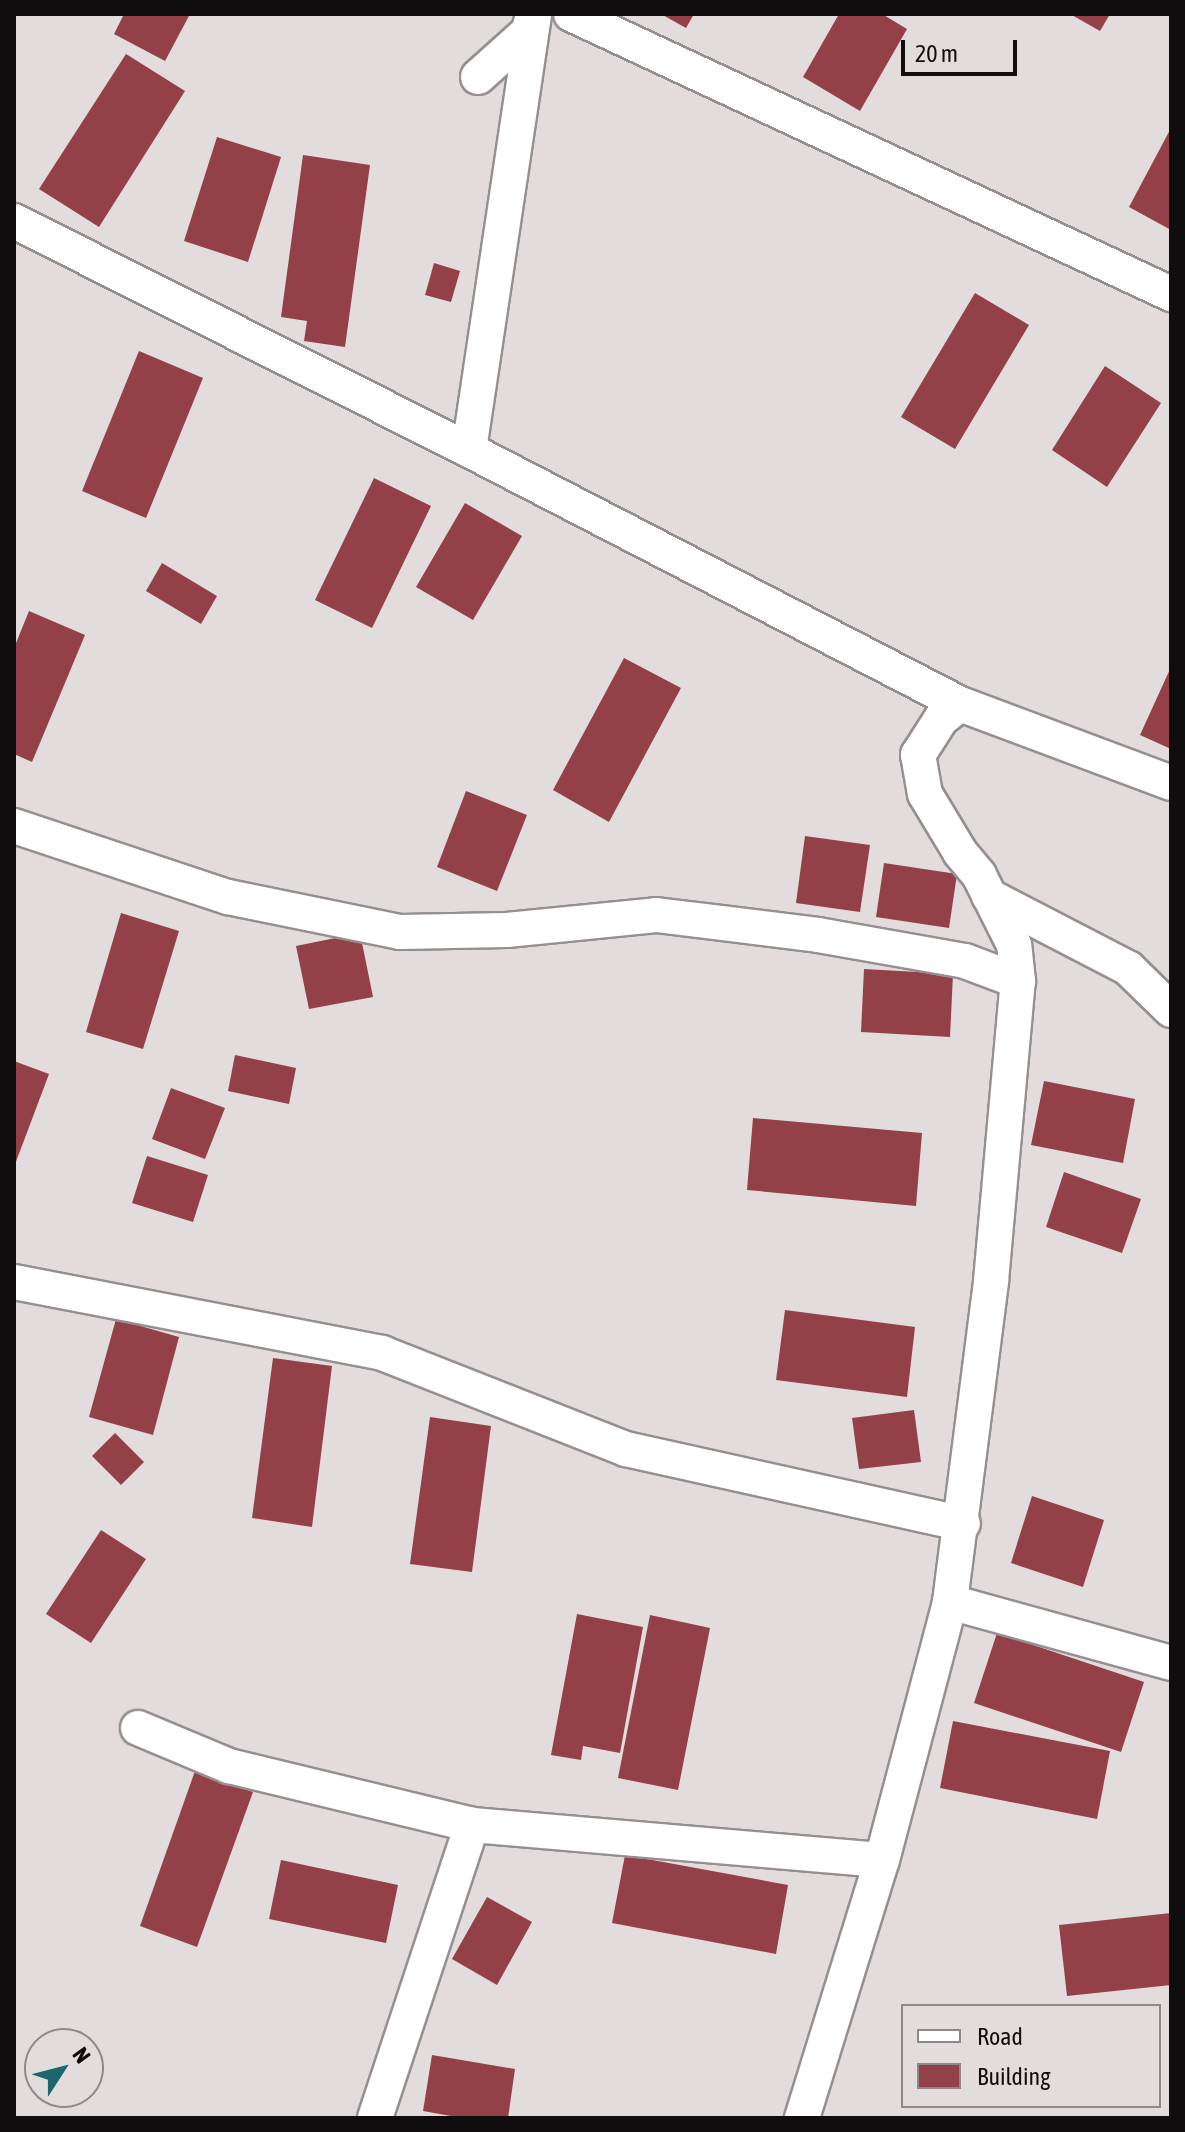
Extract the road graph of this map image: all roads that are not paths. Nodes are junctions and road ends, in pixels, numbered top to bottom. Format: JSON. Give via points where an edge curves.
{"nodes":[{"id":1,"x":534,"y":14,"type":"edge"},
{"id":2,"x":571,"y":14,"type":"edge"},
{"id":3,"x":478,"y":77,"type":"dead end"},
{"id":4,"x":14,"y":221,"type":"edge"},
{"id":5,"x":1171,"y":294,"type":"edge"},
{"id":6,"x":469,"y":450,"type":"junction"},
{"id":7,"x":960,"y":704,"type":"junction"},
{"id":8,"x":1171,"y":783,"type":"edge"},
{"id":9,"x":14,"y":826,"type":"edge"},
{"id":10,"x":989,"y":896,"type":"junction"},
{"id":11,"x":1018,"y":981,"type":"junction"},
{"id":12,"x":1171,"y":1010,"type":"edge"},
{"id":13,"x":14,"y":1282,"type":"edge"},
{"id":14,"x":963,"y":1524,"type":"junction"},
{"id":15,"x":950,"y":1602,"type":"junction"},
{"id":16,"x":1171,"y":1663,"type":"edge"},
{"id":17,"x":138,"y":1728,"type":"dead end"},
{"id":18,"x":472,"y":1825,"type":"junction"},
{"id":19,"x":882,"y":1860,"type":"junction"},
{"id":20,"x":375,"y":2118,"type":"edge"},
{"id":21,"x":802,"y":2118,"type":"edge"}],
"edges":[{"from":1,"to":3,"type":"street","via":[[529,31]]},
{"from":1,"to":6,"type":"street"},
{"from":2,"to":5,"type":"street"},
{"from":4,"to":6,"type":"street"},
{"from":6,"to":7,"type":"street"},
{"from":7,"to":8,"type":"street"},
{"from":7,"to":10,"type":"street","via":[[941,719],[918,755],[925,794]]},
{"from":9,"to":11,"type":"street","via":[[228,897],[400,932],[507,930],[656,915],[818,935],[965,961]]},
{"from":10,"to":11,"type":"street","via":[[1014,945]]},
{"from":10,"to":12,"type":"street","via":[[1128,968]]},
{"from":11,"to":14,"type":"street"},
{"from":13,"to":14,"type":"street","via":[[382,1353],[626,1449]]},
{"from":14,"to":15,"type":"street"},
{"from":15,"to":16,"type":"street"},
{"from":15,"to":19,"type":"street"},
{"from":17,"to":18,"type":"street","via":[[229,1766]]},
{"from":18,"to":19,"type":"street"},
{"from":18,"to":20,"type":"street"},
{"from":19,"to":21,"type":"street"}]}
